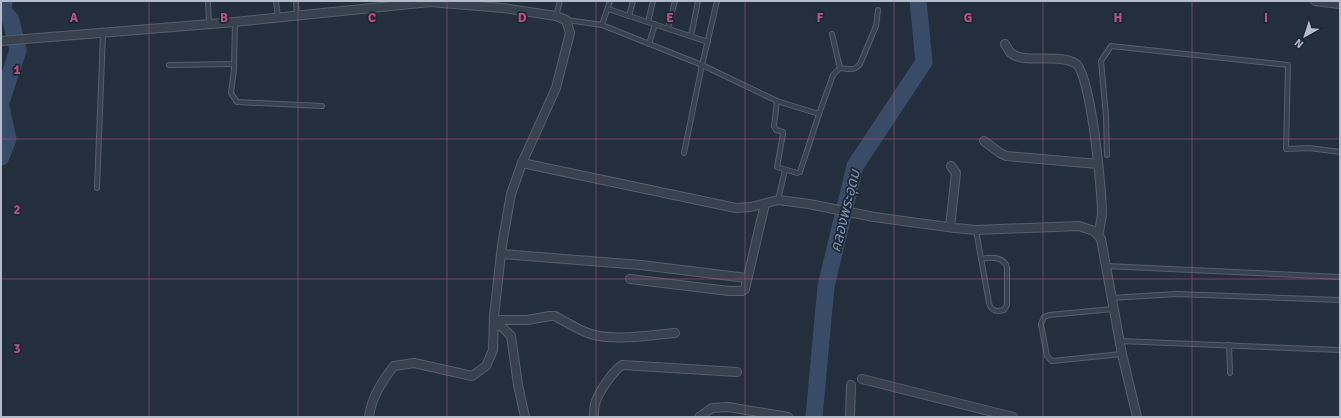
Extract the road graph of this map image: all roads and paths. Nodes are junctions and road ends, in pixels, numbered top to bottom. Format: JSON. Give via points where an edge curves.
{"nodes":[{"id":1,"x":208,"y":1,"type":"edge"},
{"id":2,"x":276,"y":1,"type":"edge"},
{"id":3,"x":296,"y":1,"type":"edge"},
{"id":4,"x":560,"y":1,"type":"edge"},
{"id":5,"x":610,"y":1,"type":"edge"},
{"id":6,"x":633,"y":1,"type":"edge"},
{"id":7,"x":653,"y":1,"type":"edge"},
{"id":8,"x":675,"y":1,"type":"edge"},
{"id":9,"x":698,"y":1,"type":"edge"},
{"id":10,"x":717,"y":1,"type":"edge"},
{"id":11,"x":1315,"y":1,"type":"edge"},
{"id":12,"x":430,"y":2,"type":"edge"},
{"id":13,"x":1340,"y":4,"type":"edge"},
{"id":14,"x":608,"y":9,"type":"junction"},
{"id":15,"x":878,"y":10,"type":"dead end"},
{"id":16,"x":297,"y":16,"type":"junction"},
{"id":17,"x":556,"y":16,"type":"junction"},
{"id":18,"x":630,"y":16,"type":"junction"},
{"id":19,"x":278,"y":18,"type":"junction"},
{"id":20,"x":566,"y":20,"type":"junction"},
{"id":21,"x":235,"y":22,"type":"junction"},
{"id":22,"x":648,"y":22,"type":"junction"},
{"id":23,"x":209,"y":24,"type":"junction"},
{"id":24,"x":655,"y":24,"type":"junction"},
{"id":25,"x":602,"y":25,"type":"junction"},
{"id":26,"x":668,"y":28,"type":"junction"},
{"id":27,"x":103,"y":33,"type":"junction"},
{"id":28,"x":832,"y":34,"type":"dead end"},
{"id":29,"x":691,"y":36,"type":"junction"},
{"id":30,"x":1,"y":41,"type":"edge"},
{"id":31,"x":708,"y":42,"type":"junction"},
{"id":32,"x":649,"y":44,"type":"junction"},
{"id":33,"x":1005,"y":44,"type":"dead end"},
{"id":34,"x":234,"y":64,"type":"junction"},
{"id":35,"x":170,"y":65,"type":"dead end"},
{"id":36,"x":702,"y":65,"type":"junction"},
{"id":37,"x":840,"y":68,"type":"junction"},
{"id":38,"x":777,"y":100,"type":"junction"},
{"id":39,"x":322,"y":106,"type":"dead end"},
{"id":40,"x":819,"y":114,"type":"junction"},
{"id":41,"x":984,"y":141,"type":"dead end"},
{"id":42,"x":1340,"y":152,"type":"edge"},
{"id":43,"x":684,"y":153,"type":"dead end"},
{"id":44,"x":1107,"y":155,"type":"dead end"},
{"id":45,"x":522,"y":163,"type":"junction"},
{"id":46,"x":1098,"y":164,"type":"junction"},
{"id":47,"x":951,"y":166,"type":"dead end"},
{"id":48,"x":784,"y":170,"type":"junction"},
{"id":49,"x":97,"y":188,"type":"dead end"},
{"id":50,"x":778,"y":200,"type":"junction"},
{"id":51,"x":765,"y":204,"type":"junction"},
{"id":52,"x":950,"y":227,"type":"junction"},
{"id":53,"x":976,"y":230,"type":"junction"},
{"id":54,"x":1098,"y":235,"type":"junction"},
{"id":55,"x":501,"y":254,"type":"junction"},
{"id":56,"x":980,"y":259,"type":"junction"},
{"id":57,"x":1106,"y":266,"type":"junction"},
{"id":58,"x":1340,"y":277,"type":"edge"},
{"id":59,"x":747,"y":278,"type":"junction"},
{"id":60,"x":630,"y":279,"type":"dead end"},
{"id":61,"x":1111,"y":298,"type":"junction"},
{"id":62,"x":1340,"y":300,"type":"edge"},
{"id":63,"x":1113,"y":309,"type":"junction"},
{"id":64,"x":494,"y":324,"type":"junction"},
{"id":65,"x":675,"y":333,"type":"dead end"},
{"id":66,"x":1120,"y":341,"type":"junction"},
{"id":67,"x":1229,"y":345,"type":"junction"},
{"id":68,"x":1340,"y":350,"type":"edge"},
{"id":69,"x":1122,"y":354,"type":"junction"},
{"id":70,"x":737,"y":372,"type":"dead end"},
{"id":71,"x":1230,"y":373,"type":"dead end"},
{"id":72,"x":862,"y":379,"type":"dead end"},
{"id":73,"x":851,"y":385,"type":"dead end"},
{"id":74,"x":368,"y":417,"type":"edge"},
{"id":75,"x":525,"y":417,"type":"edge"},
{"id":76,"x":594,"y":417,"type":"edge"},
{"id":77,"x":699,"y":417,"type":"edge"},
{"id":78,"x":788,"y":417,"type":"edge"},
{"id":79,"x":850,"y":417,"type":"edge"},
{"id":80,"x":1013,"y":417,"type":"edge"},
{"id":81,"x":1137,"y":417,"type":"edge"}],
"edges":[{"from":1,"to":23,"type":"lane"},
{"from":2,"to":19,"type":"lane"},
{"from":3,"to":16,"type":"lane"},
{"from":4,"to":17,"type":"lane"},
{"from":5,"to":14,"type":"lane"},
{"from":6,"to":18,"type":"lane"},
{"from":7,"to":22,"type":"lane"},
{"from":8,"to":26,"type":"lane"},
{"from":9,"to":29,"type":"lane"},
{"from":10,"to":31,"type":"lane"},
{"from":11,"to":13,"type":"street"},
{"from":12,"to":16,"type":"street"},
{"from":12,"to":17,"type":"street","via":[[503,8]]},
{"from":14,"to":18,"type":"lane"},
{"from":14,"to":25,"type":"lane"},
{"from":15,"to":37,"type":"lane","via":[[876,26],[858,68]]},
{"from":16,"to":19,"type":"street"},
{"from":17,"to":20,"type":"street"},
{"from":18,"to":22,"type":"lane"},
{"from":19,"to":21,"type":"street"},
{"from":20,"to":25,"type":"lane"},
{"from":20,"to":45,"type":"street","via":[[570,33],[556,88]]},
{"from":21,"to":23,"type":"street"},
{"from":21,"to":34,"type":"lane"},
{"from":22,"to":24,"type":"lane"},
{"from":23,"to":27,"type":"street"},
{"from":24,"to":26,"type":"lane"},
{"from":24,"to":32,"type":"lane"},
{"from":25,"to":32,"type":"lane"},
{"from":26,"to":29,"type":"lane"},
{"from":27,"to":30,"type":"street"},
{"from":27,"to":49,"type":"lane"},
{"from":28,"to":37,"type":"lane"},
{"from":29,"to":31,"type":"lane"},
{"from":31,"to":36,"type":"lane"},
{"from":32,"to":36,"type":"lane"},
{"from":33,"to":46,"type":"street","via":[[1009,52],[1019,57],[1065,59],[1076,63],[1087,88]]},
{"from":34,"to":35,"type":"lane"},
{"from":34,"to":39,"type":"lane","via":[[231,93],[237,102]]},
{"from":36,"to":38,"type":"lane"},
{"from":36,"to":43,"type":"lane"},
{"from":37,"to":40,"type":"lane","via":[[834,75]]},
{"from":38,"to":40,"type":"lane"},
{"from":38,"to":48,"type":"lane","via":[[774,126],[783,134],[777,167]]},
{"from":40,"to":48,"type":"lane","via":[[801,171],[797,173]]},
{"from":41,"to":46,"type":"street","via":[[1006,156]]},
{"from":42,"to":44,"type":"lane","via":[[1309,148],[1286,149],[1288,65],[1111,46],[1101,61]]},
{"from":45,"to":51,"type":"street","via":[[736,208]]},
{"from":45,"to":55,"type":"street","via":[[511,194]]},
{"from":46,"to":54,"type":"street","via":[[1102,214]]},
{"from":47,"to":52,"type":"street","via":[[956,173]]},
{"from":48,"to":50,"type":"lane"},
{"from":50,"to":51,"type":"street"},
{"from":50,"to":52,"type":"street","via":[[874,218]]},
{"from":51,"to":59,"type":"street"},
{"from":52,"to":53,"type":"street"},
{"from":53,"to":54,"type":"street","via":[[1079,226]]},
{"from":53,"to":56,"type":"lane"},
{"from":54,"to":57,"type":"street"},
{"from":55,"to":59,"type":"street","via":[[640,265]]},
{"from":55,"to":64,"type":"street"},
{"from":56,"to":56,"type":"lane","via":[[990,308],[999,312],[1004,310],[1007,306],[1005,262],[999,259]]},
{"from":57,"to":58,"type":"lane"},
{"from":57,"to":61,"type":"street"},
{"from":59,"to":60,"type":"street","via":[[742,291]]},
{"from":61,"to":62,"type":"lane","via":[[1176,294]]},
{"from":61,"to":63,"type":"street"},
{"from":63,"to":66,"type":"street"},
{"from":63,"to":69,"type":"lane","via":[[1044,317],[1041,324],[1047,356],[1052,361]]},
{"from":64,"to":65,"type":"street","via":[[555,316],[588,334],[601,337]]},
{"from":64,"to":74,"type":"street","via":[[493,350],[486,366],[472,376],[414,363],[394,366],[382,381]]},
{"from":64,"to":75,"type":"street","via":[[500,325],[511,336]]},
{"from":66,"to":67,"type":"lane"},
{"from":66,"to":69,"type":"street"},
{"from":67,"to":68,"type":"lane"},
{"from":67,"to":71,"type":"lane"},
{"from":69,"to":81,"type":"street"},
{"from":70,"to":76,"type":"street","via":[[622,365],[604,386],[595,404]]},
{"from":72,"to":80,"type":"street"},
{"from":73,"to":79,"type":"street"},
{"from":77,"to":78,"type":"street","via":[[712,408],[728,407]]}]}
